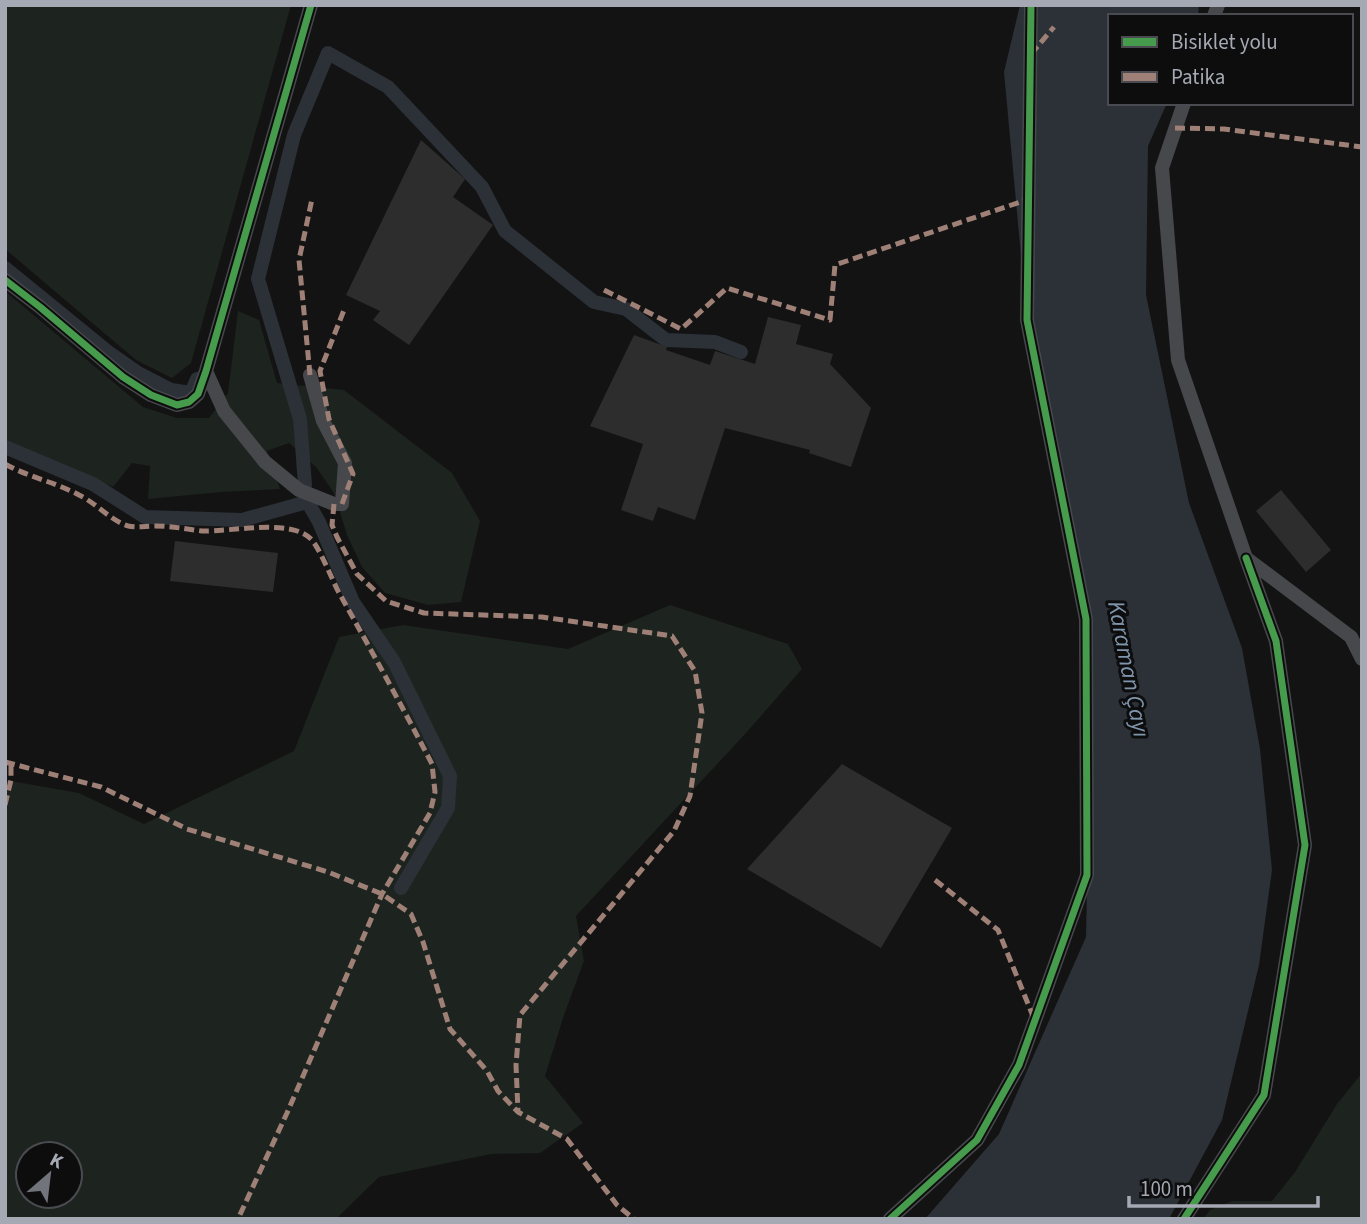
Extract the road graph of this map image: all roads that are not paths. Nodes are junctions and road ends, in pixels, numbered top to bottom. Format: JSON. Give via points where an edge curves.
{"nodes":[{"id":1,"x":311,"y":5,"type":"edge"},
{"id":2,"x":1031,"y":5,"type":"edge"},
{"id":3,"x":1183,"y":105,"type":"edge"},
{"id":4,"x":5,"y":280,"type":"edge"},
{"id":5,"x":206,"y":371,"type":"junction"},
{"id":6,"x":310,"y":375,"type":"dead end"},
{"id":7,"x":1247,"y":558,"type":"junction"},
{"id":8,"x":1362,"y":659,"type":"edge"},
{"id":9,"x":890,"y":1219,"type":"edge"},
{"id":10,"x":1184,"y":1219,"type":"edge"}],
"edges":[{"from":1,"to":5,"type":"street"},
{"from":2,"to":9,"type":"street","via":[[1027,320],[1086,619],[1087,875],[1019,1065],[977,1140]]},
{"from":3,"to":7,"type":"street","via":[[1162,168],[1178,360]]},
{"from":4,"to":5,"type":"street","via":[[151,396],[177,405],[189,402],[198,394]]},
{"from":5,"to":6,"type":"street","via":[[224,411],[265,462],[299,490],[342,504],[345,463],[323,421]]},
{"from":7,"to":8,"type":"street","via":[[1352,637]]},
{"from":7,"to":10,"type":"street","via":[[1276,641],[1305,845],[1264,1095]]}]}
